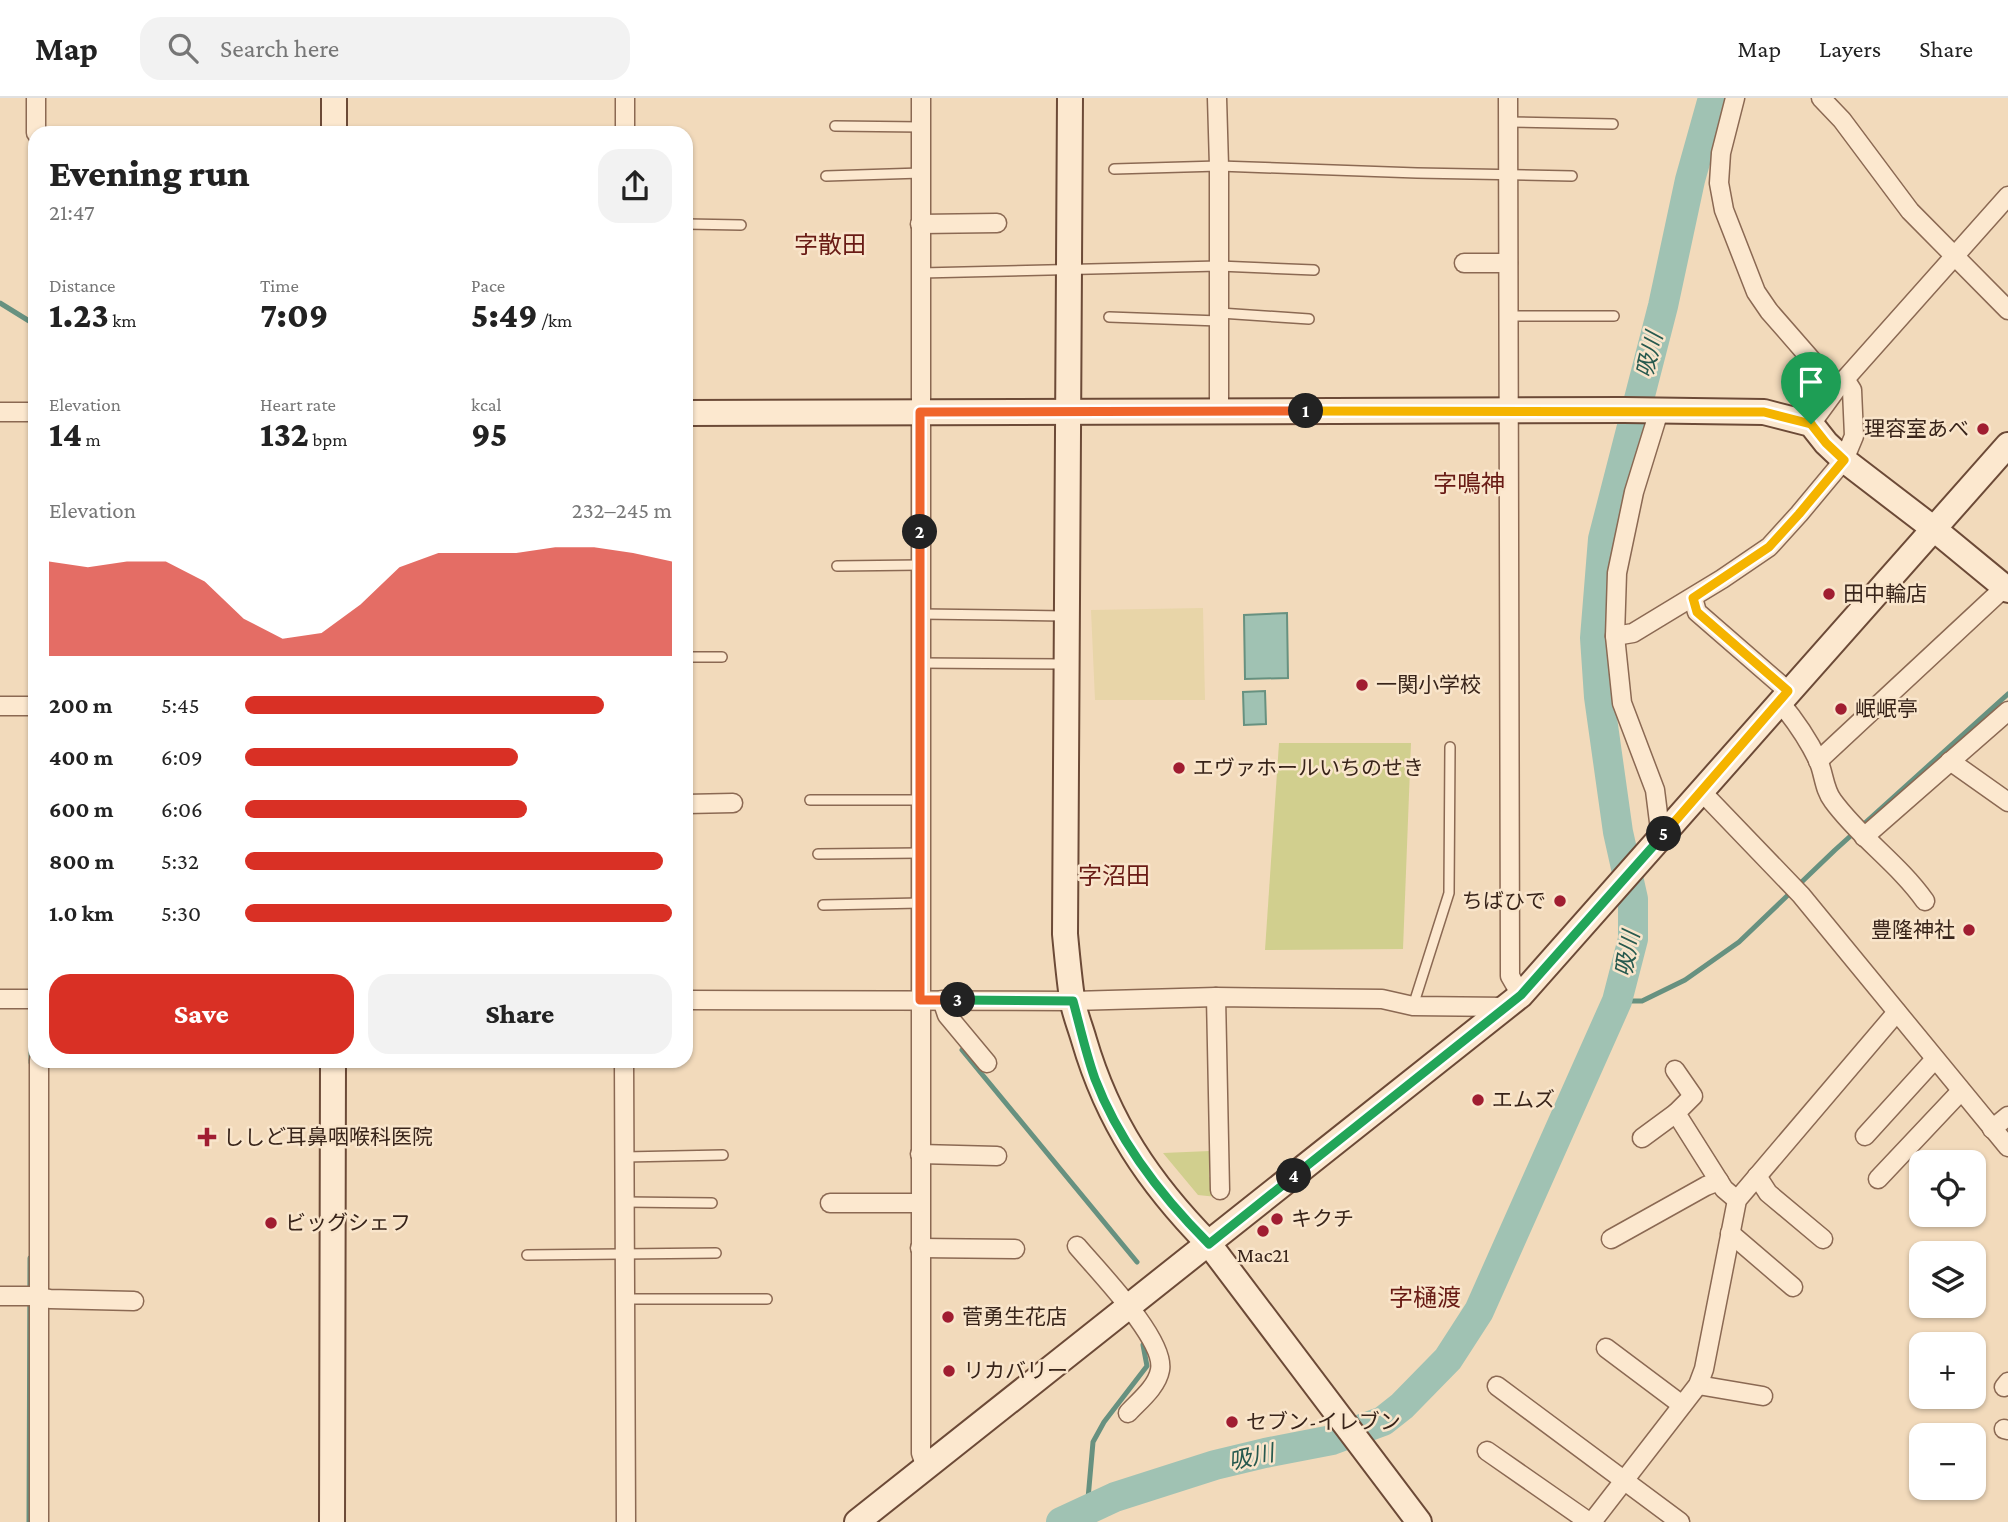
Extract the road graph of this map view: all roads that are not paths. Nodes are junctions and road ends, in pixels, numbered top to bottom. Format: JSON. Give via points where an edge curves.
{"nodes":[{"id":1,"x":36,"y":98,"type":"edge"},
{"id":2,"x":334,"y":98,"type":"edge"},
{"id":3,"x":625,"y":98,"type":"edge"},
{"id":4,"x":921,"y":98,"type":"edge"},
{"id":5,"x":1070,"y":98,"type":"edge"},
{"id":6,"x":1217,"y":98,"type":"edge"},
{"id":7,"x":1508,"y":98,"type":"edge"},
{"id":8,"x":1735,"y":98,"type":"edge"},
{"id":9,"x":1821,"y":98,"type":"edge"},
{"id":10,"x":1508,"y":122,"type":"junction"},
{"id":11,"x":1613,"y":124,"type":"dead end"},
{"id":12,"x":36,"y":126,"type":"edge"},
{"id":13,"x":334,"y":126,"type":"edge"},
{"id":14,"x":625,"y":126,"type":"edge"},
{"id":15,"x":835,"y":126,"type":"dead end"},
{"id":16,"x":921,"y":127,"type":"junction"},
{"id":17,"x":1219,"y":166,"type":"junction"},
{"id":18,"x":1114,"y":169,"type":"dead end"},
{"id":19,"x":921,"y":173,"type":"junction"},
{"id":20,"x":826,"y":176,"type":"dead end"},
{"id":21,"x":1508,"y":176,"type":"junction"},
{"id":22,"x":1572,"y":176,"type":"dead end"},
{"id":23,"x":2008,"y":196,"type":"edge"},
{"id":24,"x":997,"y":223,"type":"dead end"},
{"id":25,"x":693,"y":224,"type":"edge"},
{"id":26,"x":920,"y":224,"type":"junction"},
{"id":27,"x":741,"y":225,"type":"dead end"},
{"id":28,"x":1953,"y":255,"type":"junction"},
{"id":29,"x":1464,"y":263,"type":"dead end"},
{"id":30,"x":1508,"y":263,"type":"junction"},
{"id":31,"x":1219,"y":267,"type":"junction"},
{"id":32,"x":1069,"y":269,"type":"junction"},
{"id":33,"x":1314,"y":270,"type":"dead end"},
{"id":34,"x":920,"y":273,"type":"junction"},
{"id":35,"x":2008,"y":310,"type":"edge"},
{"id":36,"x":1507,"y":316,"type":"junction"},
{"id":37,"x":1614,"y":316,"type":"dead end"},
{"id":38,"x":1109,"y":317,"type":"dead end"},
{"id":39,"x":1219,"y":317,"type":"junction"},
{"id":40,"x":1309,"y":319,"type":"dead end"},
{"id":41,"x":1842,"y":383,"type":"junction"},
{"id":42,"x":1219,"y":411,"type":"junction"},
{"id":43,"x":1507,"y":411,"type":"junction"},
{"id":44,"x":1646,"y":411,"type":"junction"},
{"id":45,"x":0,"y":412,"type":"edge"},
{"id":46,"x":28,"y":412,"type":"edge"},
{"id":47,"x":920,"y":412,"type":"junction"},
{"id":48,"x":693,"y":413,"type":"edge"},
{"id":49,"x":1067,"y":413,"type":"junction"},
{"id":50,"x":1811,"y":424,"type":"junction"},
{"id":51,"x":2008,"y":445,"type":"edge"},
{"id":52,"x":1844,"y":460,"type":"junction"},
{"id":53,"x":1934,"y":529,"type":"junction"},
{"id":54,"x":920,"y":565,"type":"junction"},
{"id":55,"x":837,"y":566,"type":"dead end"},
{"id":56,"x":2006,"y":589,"type":"edge"},
{"id":57,"x":1693,"y":598,"type":"junction"},
{"id":58,"x":920,"y":614,"type":"junction"},
{"id":59,"x":1066,"y":616,"type":"junction"},
{"id":60,"x":1615,"y":636,"type":"junction"},
{"id":61,"x":693,"y":657,"type":"edge"},
{"id":62,"x":722,"y":657,"type":"dead end"},
{"id":63,"x":920,"y":663,"type":"junction"},
{"id":64,"x":1067,"y":664,"type":"junction"},
{"id":65,"x":1783,"y":696,"type":"junction"},
{"id":66,"x":0,"y":706,"type":"edge"},
{"id":67,"x":28,"y":706,"type":"edge"},
{"id":68,"x":2008,"y":711,"type":"edge"},
{"id":69,"x":1450,"y":747,"type":"dead end"},
{"id":70,"x":1818,"y":761,"type":"junction"},
{"id":71,"x":1950,"y":761,"type":"junction"},
{"id":72,"x":1701,"y":791,"type":"junction"},
{"id":73,"x":810,"y":800,"type":"dead end"},
{"id":74,"x":920,"y":800,"type":"junction"},
{"id":75,"x":733,"y":803,"type":"dead end"},
{"id":76,"x":2008,"y":803,"type":"edge"},
{"id":77,"x":693,"y":804,"type":"edge"},
{"id":78,"x":1864,"y":837,"type":"junction"},
{"id":79,"x":1661,"y":838,"type":"junction"},
{"id":80,"x":920,"y":853,"type":"junction"},
{"id":81,"x":818,"y":854,"type":"dead end"},
{"id":82,"x":1925,"y":901,"type":"dead end"},
{"id":83,"x":920,"y":903,"type":"junction"},
{"id":84,"x":823,"y":905,"type":"dead end"},
{"id":85,"x":1216,"y":997,"type":"junction"},
{"id":86,"x":0,"y":999,"type":"edge"},
{"id":87,"x":28,"y":999,"type":"edge"},
{"id":88,"x":693,"y":1000,"type":"edge"},
{"id":89,"x":920,"y":1000,"type":"junction"},
{"id":90,"x":942,"y":1000,"type":"junction"},
{"id":91,"x":1073,"y":1001,"type":"junction"},
{"id":92,"x":1514,"y":1001,"type":"junction"},
{"id":93,"x":1413,"y":1006,"type":"junction"},
{"id":94,"x":1897,"y":1012,"type":"junction"},
{"id":95,"x":1935,"y":1059,"type":"junction"},
{"id":96,"x":987,"y":1063,"type":"dead end"},
{"id":97,"x":39,"y":1068,"type":"edge"},
{"id":98,"x":333,"y":1068,"type":"edge"},
{"id":99,"x":624,"y":1068,"type":"edge"},
{"id":100,"x":1675,"y":1070,"type":"dead end"},
{"id":101,"x":1961,"y":1091,"type":"junction"},
{"id":102,"x":1676,"y":1113,"type":"junction"},
{"id":103,"x":2008,"y":1116,"type":"edge"},
{"id":104,"x":1992,"y":1129,"type":"junction"},
{"id":105,"x":1865,"y":1136,"type":"dead end"},
{"id":106,"x":1642,"y":1138,"type":"dead end"},
{"id":107,"x":2008,"y":1147,"type":"edge"},
{"id":108,"x":920,"y":1154,"type":"junction"},
{"id":109,"x":723,"y":1155,"type":"dead end"},
{"id":110,"x":997,"y":1156,"type":"dead end"},
{"id":111,"x":624,"y":1157,"type":"junction"},
{"id":112,"x":1758,"y":1176,"type":"junction"},
{"id":113,"x":1878,"y":1180,"type":"dead end"},
{"id":114,"x":1719,"y":1181,"type":"junction"},
{"id":115,"x":1220,"y":1190,"type":"dead end"},
{"id":116,"x":1737,"y":1200,"type":"junction"},
{"id":117,"x":625,"y":1202,"type":"junction"},
{"id":118,"x":712,"y":1203,"type":"dead end"},
{"id":119,"x":830,"y":1203,"type":"dead end"},
{"id":120,"x":920,"y":1203,"type":"junction"},
{"id":121,"x":1730,"y":1233,"type":"junction"},
{"id":122,"x":1611,"y":1239,"type":"dead end"},
{"id":123,"x":1823,"y":1239,"type":"dead end"},
{"id":124,"x":1209,"y":1244,"type":"junction"},
{"id":125,"x":1077,"y":1246,"type":"dead end"},
{"id":126,"x":920,"y":1248,"type":"junction"},
{"id":127,"x":1015,"y":1248,"type":"dead end"},
{"id":128,"x":716,"y":1253,"type":"dead end"},
{"id":129,"x":625,"y":1254,"type":"junction"},
{"id":130,"x":527,"y":1255,"type":"dead end"},
{"id":131,"x":1793,"y":1287,"type":"dead end"},
{"id":132,"x":0,"y":1296,"type":"edge"},
{"id":133,"x":39,"y":1298,"type":"junction"},
{"id":134,"x":625,"y":1299,"type":"junction"},
{"id":135,"x":767,"y":1299,"type":"dead end"},
{"id":136,"x":134,"y":1301,"type":"dead end"},
{"id":137,"x":1128,"y":1306,"type":"junction"},
{"id":138,"x":1605,"y":1348,"type":"dead end"},
{"id":139,"x":1698,"y":1385,"type":"junction"},
{"id":140,"x":1497,"y":1386,"type":"dead end"},
{"id":141,"x":1763,"y":1396,"type":"dead end"},
{"id":142,"x":1682,"y":1405,"type":"junction"},
{"id":143,"x":1128,"y":1413,"type":"dead end"},
{"id":144,"x":1487,"y":1451,"type":"dead end"},
{"id":145,"x":926,"y":1468,"type":"junction"},
{"id":146,"x":1625,"y":1480,"type":"junction"},
{"id":147,"x":39,"y":1522,"type":"edge"},
{"id":148,"x":332,"y":1522,"type":"edge"},
{"id":149,"x":626,"y":1522,"type":"edge"},
{"id":150,"x":857,"y":1522,"type":"edge"},
{"id":151,"x":1419,"y":1522,"type":"edge"},
{"id":152,"x":1590,"y":1522,"type":"edge"},
{"id":153,"x":1680,"y":1522,"type":"edge"}],
"edges":[{"from":1,"to":12,"type":"street"},
{"from":2,"to":13,"type":"street"},
{"from":3,"to":14,"type":"street"},
{"from":4,"to":16,"type":"street"},
{"from":5,"to":32,"type":"street"},
{"from":6,"to":17,"type":"street"},
{"from":7,"to":10,"type":"street"},
{"from":8,"to":41,"type":"street","via":[[1721,153],[1719,183],[1724,210],[1756,292],[1823,373]]},
{"from":9,"to":28,"type":"street","via":[[1910,211]]},
{"from":10,"to":11,"type":"lane"},
{"from":10,"to":21,"type":"street"},
{"from":15,"to":16,"type":"lane"},
{"from":16,"to":19,"type":"street"},
{"from":17,"to":18,"type":"lane"},
{"from":17,"to":21,"type":"lane"},
{"from":17,"to":31,"type":"street"},
{"from":19,"to":20,"type":"lane"},
{"from":19,"to":26,"type":"street"},
{"from":21,"to":22,"type":"lane"},
{"from":21,"to":30,"type":"street"},
{"from":23,"to":28,"type":"street"},
{"from":24,"to":26,"type":"street"},
{"from":25,"to":27,"type":"lane"},
{"from":26,"to":34,"type":"street"},
{"from":28,"to":35,"type":"street"},
{"from":28,"to":41,"type":"street"},
{"from":29,"to":30,"type":"street"},
{"from":30,"to":36,"type":"street"},
{"from":31,"to":32,"type":"lane"},
{"from":31,"to":33,"type":"lane"},
{"from":31,"to":39,"type":"street"},
{"from":32,"to":34,"type":"lane"},
{"from":32,"to":49,"type":"street"},
{"from":34,"to":47,"type":"street"},
{"from":36,"to":37,"type":"lane"},
{"from":36,"to":43,"type":"street"},
{"from":38,"to":39,"type":"lane"},
{"from":39,"to":40,"type":"lane"},
{"from":39,"to":42,"type":"street"},
{"from":41,"to":50,"type":"street"},
{"from":41,"to":52,"type":"street","via":[[1852,390],[1854,436]]},
{"from":42,"to":43,"type":"street"},
{"from":42,"to":49,"type":"street"},
{"from":43,"to":44,"type":"street"},
{"from":43,"to":92,"type":"street","via":[[1510,975]]},
{"from":44,"to":50,"type":"street","via":[[1764,412]]},
{"from":44,"to":60,"type":"street","via":[[1617,573]]},
{"from":45,"to":46,"type":"street"},
{"from":47,"to":48,"type":"street"},
{"from":47,"to":49,"type":"street"},
{"from":47,"to":54,"type":"street"},
{"from":49,"to":59,"type":"street"},
{"from":50,"to":52,"type":"street"},
{"from":51,"to":53,"type":"street"},
{"from":52,"to":53,"type":"street"},
{"from":52,"to":57,"type":"street","via":[[1769,547]]},
{"from":53,"to":56,"type":"street"},
{"from":53,"to":65,"type":"street"},
{"from":54,"to":55,"type":"lane"},
{"from":54,"to":58,"type":"street"},
{"from":56,"to":70,"type":"street"},
{"from":57,"to":60,"type":"street","via":[[1633,634]]},
{"from":57,"to":65,"type":"street","via":[[1697,612]]},
{"from":58,"to":59,"type":"lane"},
{"from":58,"to":63,"type":"street"},
{"from":59,"to":64,"type":"street"},
{"from":60,"to":79,"type":"street","via":[[1622,704],[1655,790]]},
{"from":61,"to":62,"type":"lane"},
{"from":63,"to":64,"type":"lane"},
{"from":63,"to":74,"type":"street"},
{"from":64,"to":91,"type":"street","via":[[1065,934]]},
{"from":65,"to":70,"type":"street"},
{"from":65,"to":72,"type":"street"},
{"from":66,"to":67,"type":"street"},
{"from":68,"to":71,"type":"street"},
{"from":69,"to":93,"type":"lane","via":[[1449,893]]},
{"from":70,"to":78,"type":"street","via":[[1830,799]]},
{"from":71,"to":76,"type":"street"},
{"from":71,"to":78,"type":"street"},
{"from":72,"to":79,"type":"street"},
{"from":72,"to":94,"type":"street","via":[[1801,895]]},
{"from":73,"to":74,"type":"lane"},
{"from":74,"to":80,"type":"street"},
{"from":75,"to":77,"type":"street"},
{"from":78,"to":82,"type":"street"},
{"from":79,"to":92,"type":"street"},
{"from":80,"to":81,"type":"lane"},
{"from":80,"to":83,"type":"street"},
{"from":83,"to":84,"type":"lane"},
{"from":83,"to":89,"type":"street"},
{"from":85,"to":91,"type":"street"},
{"from":85,"to":93,"type":"street","via":[[1382,999]]},
{"from":85,"to":115,"type":"street"},
{"from":86,"to":87,"type":"street"},
{"from":88,"to":89,"type":"street"},
{"from":89,"to":90,"type":"street"},
{"from":89,"to":108,"type":"street"},
{"from":90,"to":91,"type":"street"},
{"from":90,"to":96,"type":"street","via":[[947,1015]]},
{"from":91,"to":124,"type":"street","via":[[1095,1079],[1113,1119],[1146,1170]]},
{"from":92,"to":93,"type":"street"},
{"from":92,"to":124,"type":"street"},
{"from":94,"to":95,"type":"street"},
{"from":94,"to":112,"type":"street"},
{"from":95,"to":101,"type":"street"},
{"from":95,"to":105,"type":"street"},
{"from":97,"to":133,"type":"street"},
{"from":98,"to":148,"type":"street"},
{"from":99,"to":111,"type":"street"},
{"from":100,"to":102,"type":"street","via":[[1693,1096]]},
{"from":101,"to":104,"type":"street"},
{"from":101,"to":113,"type":"street"},
{"from":102,"to":106,"type":"street"},
{"from":102,"to":114,"type":"street"},
{"from":103,"to":104,"type":"street"},
{"from":104,"to":107,"type":"street"},
{"from":108,"to":110,"type":"street"},
{"from":108,"to":120,"type":"street"},
{"from":109,"to":111,"type":"lane"},
{"from":111,"to":117,"type":"street"},
{"from":112,"to":116,"type":"street"},
{"from":112,"to":123,"type":"street","via":[[1768,1193]]},
{"from":114,"to":116,"type":"street"},
{"from":114,"to":122,"type":"street"},
{"from":116,"to":121,"type":"street"},
{"from":117,"to":118,"type":"lane"},
{"from":117,"to":129,"type":"street"},
{"from":119,"to":120,"type":"street"},
{"from":120,"to":126,"type":"street"},
{"from":121,"to":131,"type":"street"},
{"from":121,"to":139,"type":"street"},
{"from":124,"to":137,"type":"street"},
{"from":124,"to":151,"type":"street"},
{"from":125,"to":137,"type":"street"},
{"from":126,"to":127,"type":"street"},
{"from":126,"to":145,"type":"street","via":[[921,1453]]},
{"from":128,"to":129,"type":"lane"},
{"from":129,"to":130,"type":"lane"},
{"from":129,"to":134,"type":"street"},
{"from":132,"to":133,"type":"street"},
{"from":133,"to":136,"type":"street"},
{"from":133,"to":147,"type":"street"},
{"from":134,"to":135,"type":"lane"},
{"from":134,"to":149,"type":"street"},
{"from":137,"to":143,"type":"street","via":[[1148,1332],[1161,1366],[1157,1380]]},
{"from":137,"to":145,"type":"street"},
{"from":138,"to":142,"type":"street"},
{"from":139,"to":141,"type":"street"},
{"from":139,"to":142,"type":"street"},
{"from":140,"to":146,"type":"street"},
{"from":142,"to":146,"type":"street"},
{"from":144,"to":152,"type":"street"},
{"from":145,"to":150,"type":"street"},
{"from":146,"to":152,"type":"street"},
{"from":146,"to":153,"type":"street"}]}
